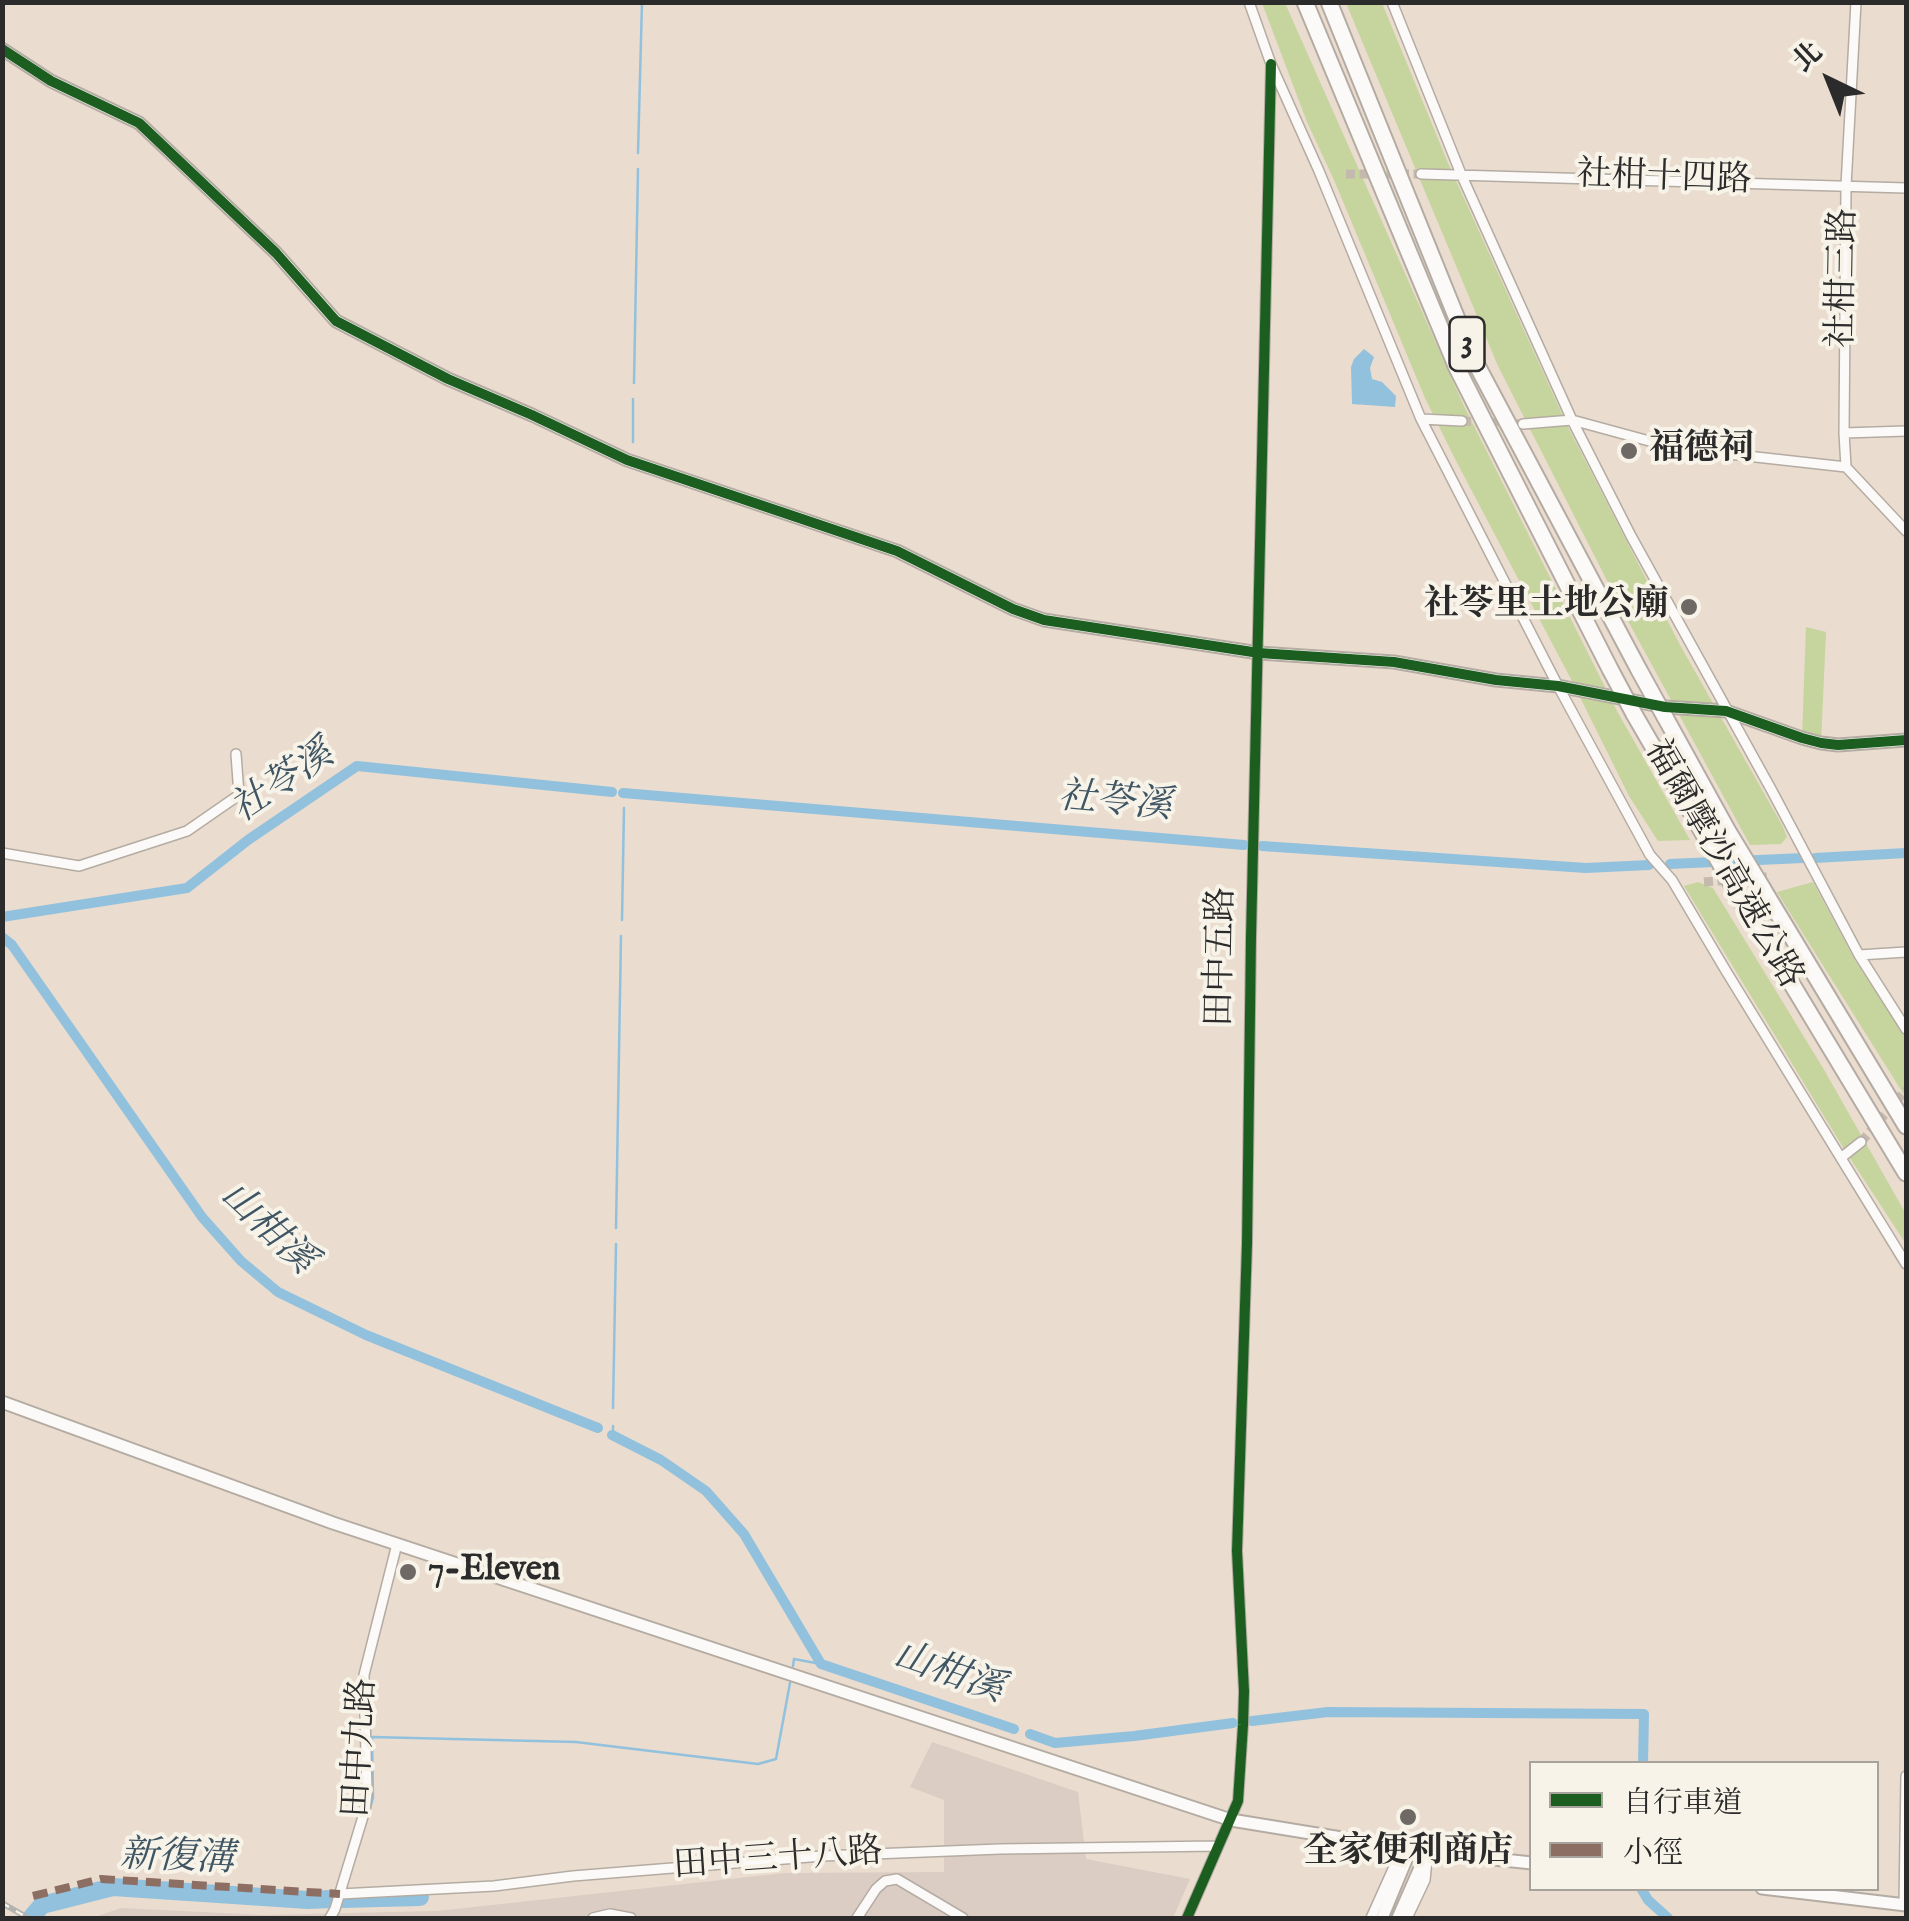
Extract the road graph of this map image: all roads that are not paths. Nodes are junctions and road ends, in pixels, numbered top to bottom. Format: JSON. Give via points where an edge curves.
{"nodes":[{"id":1,"x":1249,"y":2,"type":"edge"},
{"id":2,"x":1305,"y":2,"type":"edge"},
{"id":3,"x":1328,"y":2,"type":"edge"},
{"id":4,"x":1392,"y":2,"type":"edge"},
{"id":5,"x":1856,"y":2,"type":"edge"},
{"id":6,"x":2,"y":49,"type":"edge"},
{"id":7,"x":1271,"y":64,"type":"junction"},
{"id":8,"x":1421,"y":174,"type":"tunnel mouth"},
{"id":9,"x":1461,"y":174,"type":"junction"},
{"id":10,"x":1846,"y":186,"type":"junction"},
{"id":11,"x":1906,"y":188,"type":"edge"},
{"id":12,"x":1421,"y":419,"type":"junction"},
{"id":13,"x":1572,"y":420,"type":"junction"},
{"id":14,"x":1462,"y":421,"type":"tunnel mouth"},
{"id":15,"x":1523,"y":424,"type":"tunnel mouth"},
{"id":16,"x":1906,"y":431,"type":"edge"},
{"id":17,"x":1844,"y":434,"type":"junction"},
{"id":18,"x":1846,"y":467,"type":"junction"},
{"id":19,"x":1906,"y":530,"type":"edge"},
{"id":20,"x":1259,"y":654,"type":"junction"},
{"id":21,"x":1558,"y":686,"type":"junction"},
{"id":22,"x":1726,"y":711,"type":"junction"},
{"id":23,"x":1906,"y":740,"type":"edge"},
{"id":24,"x":236,"y":754,"type":"dead end"},
{"id":25,"x":2,"y":852,"type":"edge"},
{"id":26,"x":1906,"y":952,"type":"edge"},
{"id":27,"x":1859,"y":955,"type":"junction"},
{"id":28,"x":1906,"y":1029,"type":"edge"},
{"id":29,"x":1906,"y":1123,"type":"edge"},
{"id":30,"x":1860,"y":1142,"type":"tunnel mouth"},
{"id":31,"x":1842,"y":1157,"type":"junction"},
{"id":32,"x":1906,"y":1176,"type":"edge"},
{"id":33,"x":1906,"y":1264,"type":"edge"},
{"id":34,"x":2,"y":1402,"type":"edge"},
{"id":35,"x":397,"y":1544,"type":"junction"},
{"id":36,"x":1906,"y":1776,"type":"edge"},
{"id":37,"x":1231,"y":1820,"type":"junction"},
{"id":38,"x":1217,"y":1846,"type":"junction"},
{"id":39,"x":1410,"y":1848,"type":"junction"},
{"id":40,"x":1427,"y":1852,"type":"junction"},
{"id":41,"x":1529,"y":1863,"type":"edge"},
{"id":42,"x":1787,"y":1891,"type":"edge"},
{"id":43,"x":340,"y":1894,"type":"junction"},
{"id":44,"x":1906,"y":1905,"type":"edge"},
{"id":45,"x":330,"y":1918,"type":"edge"},
{"id":46,"x":593,"y":1918,"type":"edge"},
{"id":47,"x":630,"y":1918,"type":"edge"},
{"id":48,"x":857,"y":1918,"type":"edge"},
{"id":49,"x":963,"y":1918,"type":"edge"},
{"id":50,"x":1187,"y":1918,"type":"edge"},
{"id":51,"x":1372,"y":1918,"type":"edge"},
{"id":52,"x":1382,"y":1918,"type":"edge"},
{"id":53,"x":1398,"y":1918,"type":"edge"},
{"id":54,"x":1408,"y":1918,"type":"edge"}],
"edges":[{"from":1,"to":7,"type":"street"},
{"from":2,"to":32,"type":"highway","name":"福爾摩沙高速公路","number":"3","bridge":true,"via":[[1457,368],[1610,669]]},
{"from":3,"to":29,"type":"highway","name":"福爾摩沙高速公路","number":"3","bridge":true,"via":[[1472,356],[1729,833]]},
{"from":4,"to":9,"type":"street"},
{"from":5,"to":10,"type":"street","name":"社柑三路"},
{"from":6,"to":20,"type":"street","via":[[139,123],[276,253],[336,321],[448,379],[626,460],[898,551],[1012,610]]},
{"from":7,"to":12,"type":"street"},
{"from":7,"to":20,"type":"street","name":"田中五路"},
{"from":8,"to":9,"type":"street","name":"社柑十四路"},
{"from":9,"to":10,"type":"street","name":"社柑十四路"},
{"from":9,"to":13,"type":"street"},
{"from":10,"to":11,"type":"street","name":"社柑十四路"},
{"from":10,"to":17,"type":"street","name":"社柑三路"},
{"from":12,"to":14,"type":"street"},
{"from":12,"to":21,"type":"street"},
{"from":13,"to":15,"type":"street"},
{"from":13,"to":18,"type":"street","via":[[1675,448]]},
{"from":13,"to":22,"type":"street"},
{"from":16,"to":17,"type":"street"},
{"from":17,"to":18,"type":"street","name":"社柑三路"},
{"from":18,"to":19,"type":"street"},
{"from":20,"to":21,"type":"street","via":[[1394,662]]},
{"from":20,"to":37,"type":"street","name":"田中五路","via":[[1238,1551],[1244,1691],[1238,1802]]},
{"from":21,"to":22,"type":"street","via":[[1665,707]]},
{"from":21,"to":31,"type":"street","via":[[1650,855],[1672,880]]},
{"from":22,"to":23,"type":"street","via":[[1820,743]]},
{"from":22,"to":27,"type":"street"},
{"from":24,"to":25,"type":"street","via":[[239,795],[187,832],[78,866]]},
{"from":26,"to":27,"type":"street"},
{"from":27,"to":28,"type":"street"},
{"from":30,"to":31,"type":"street"},
{"from":31,"to":33,"type":"street"},
{"from":34,"to":35,"type":"street"},
{"from":35,"to":37,"type":"street"},
{"from":35,"to":43,"type":"street","name":"田中九路","via":[[364,1675],[367,1793]]},
{"from":36,"to":44,"type":"street"},
{"from":37,"to":38,"type":"street","name":"田中五路"},
{"from":37,"to":39,"type":"street"},
{"from":38,"to":43,"type":"street","name":"田中三十八路","via":[[822,1856]]},
{"from":38,"to":50,"type":"street","name":"田中五路"},
{"from":39,"to":40,"type":"street"},
{"from":39,"to":51,"type":"street"},
{"from":39,"to":52,"type":"street"},
{"from":40,"to":41,"type":"street"},
{"from":40,"to":53,"type":"street"},
{"from":40,"to":54,"type":"street","via":[[1426,1880]]},
{"from":42,"to":44,"type":"street"},
{"from":43,"to":45,"type":"street","name":"田中九路"},
{"from":46,"to":47,"type":"street"},
{"from":48,"to":49,"type":"street","via":[[876,1889],[896,1879]]}]}
